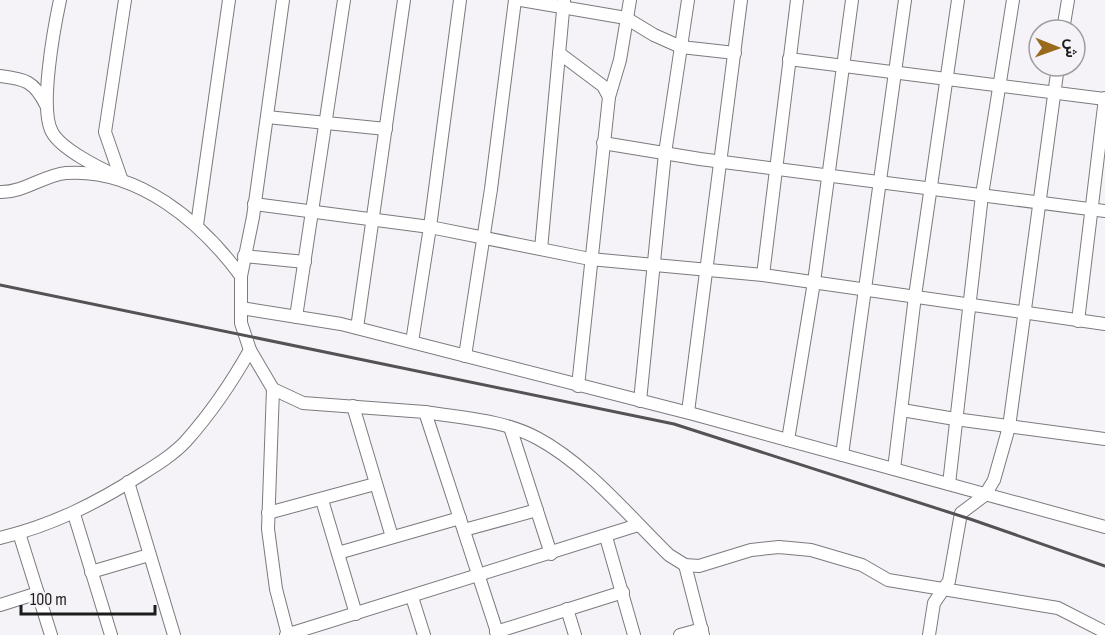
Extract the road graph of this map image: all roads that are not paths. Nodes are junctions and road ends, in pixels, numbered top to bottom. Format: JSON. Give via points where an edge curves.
{"nodes":[{"id":1,"x":60,"y":0,"type":"edge"},
{"id":2,"x":125,"y":0,"type":"edge"},
{"id":3,"x":229,"y":0,"type":"edge"},
{"id":4,"x":284,"y":0,"type":"edge"},
{"id":5,"x":344,"y":0,"type":"edge"},
{"id":6,"x":404,"y":0,"type":"edge"},
{"id":7,"x":460,"y":0,"type":"edge"},
{"id":8,"x":515,"y":0,"type":"edge"},
{"id":9,"x":520,"y":0,"type":"edge"},
{"id":10,"x":630,"y":0,"type":"edge"},
{"id":11,"x":688,"y":0,"type":"edge"},
{"id":12,"x":741,"y":0,"type":"edge"},
{"id":13,"x":797,"y":0,"type":"edge"},
{"id":14,"x":852,"y":0,"type":"edge"},
{"id":15,"x":905,"y":0,"type":"edge"},
{"id":16,"x":958,"y":0,"type":"edge"},
{"id":17,"x":1013,"y":0,"type":"edge"},
{"id":18,"x":1068,"y":0,"type":"edge"},
{"id":19,"x":564,"y":4,"type":"edge"},
{"id":20,"x":626,"y":18,"type":"junction"},
{"id":21,"x":1066,"y":18,"type":"edge"},
{"id":22,"x":681,"y":47,"type":"junction"},
{"id":23,"x":559,"y":53,"type":"junction"},
{"id":24,"x":735,"y":53,"type":"junction"},
{"id":25,"x":789,"y":59,"type":"junction"},
{"id":26,"x":843,"y":66,"type":"junction"},
{"id":27,"x":895,"y":74,"type":"junction"},
{"id":28,"x":0,"y":76,"type":"edge"},
{"id":29,"x":1056,"y":78,"type":"edge"},
{"id":30,"x":947,"y":80,"type":"junction"},
{"id":31,"x":999,"y":86,"type":"junction"},
{"id":32,"x":1053,"y":93,"type":"junction"},
{"id":33,"x":609,"y":97,"type":"junction"},
{"id":34,"x":1105,"y":99,"type":"edge"},
{"id":35,"x":47,"y":106,"type":"junction"},
{"id":36,"x":267,"y":117,"type":"junction"},
{"id":37,"x":325,"y":123,"type":"junction"},
{"id":38,"x":386,"y":129,"type":"junction"},
{"id":39,"x":603,"y":143,"type":"junction"},
{"id":40,"x":665,"y":153,"type":"junction"},
{"id":41,"x":722,"y":161,"type":"junction"},
{"id":42,"x":776,"y":167,"type":"junction"},
{"id":43,"x":829,"y":174,"type":"junction"},
{"id":44,"x":126,"y":181,"type":"junction"},
{"id":45,"x":881,"y":181,"type":"junction"},
{"id":46,"x":931,"y":188,"type":"junction"},
{"id":47,"x":0,"y":192,"type":"edge"},
{"id":48,"x":982,"y":195,"type":"junction"},
{"id":49,"x":1040,"y":202,"type":"junction"},
{"id":50,"x":254,"y":204,"type":"junction"},
{"id":51,"x":1092,"y":210,"type":"junction"},
{"id":52,"x":312,"y":211,"type":"junction"},
{"id":53,"x":1105,"y":211,"type":"edge"},
{"id":54,"x":373,"y":218,"type":"junction"},
{"id":55,"x":197,"y":225,"type":"junction"},
{"id":56,"x":430,"y":227,"type":"junction"},
{"id":57,"x":484,"y":236,"type":"junction"},
{"id":58,"x":541,"y":249,"type":"junction"},
{"id":59,"x":244,"y":256,"type":"junction"},
{"id":60,"x":590,"y":259,"type":"junction"},
{"id":61,"x":304,"y":262,"type":"junction"},
{"id":62,"x":654,"y":265,"type":"junction"},
{"id":63,"x":707,"y":269,"type":"junction"},
{"id":64,"x":763,"y":275,"type":"junction"},
{"id":65,"x":241,"y":276,"type":"junction"},
{"id":66,"x":814,"y":282,"type":"junction"},
{"id":67,"x":864,"y":289,"type":"junction"},
{"id":68,"x":915,"y":296,"type":"junction"},
{"id":69,"x":969,"y":304,"type":"junction"},
{"id":70,"x":241,"y":309,"type":"junction"},
{"id":71,"x":1025,"y":313,"type":"junction"},
{"id":72,"x":296,"y":317,"type":"junction"},
{"id":73,"x":1078,"y":321,"type":"junction"},
{"id":74,"x":1105,"y":324,"type":"edge"},
{"id":75,"x":357,"y":328,"type":"junction"},
{"id":76,"x":412,"y":342,"type":"junction"},
{"id":77,"x":250,"y":350,"type":"junction"},
{"id":78,"x":465,"y":356,"type":"junction"},
{"id":79,"x":578,"y":386,"type":"junction"},
{"id":80,"x":273,"y":389,"type":"junction"},
{"id":81,"x":640,"y":400,"type":"junction"},
{"id":82,"x":352,"y":406,"type":"junction"},
{"id":83,"x":902,"y":410,"type":"junction"},
{"id":84,"x":425,"y":412,"type":"junction"},
{"id":85,"x":688,"y":412,"type":"junction"},
{"id":86,"x":955,"y":419,"type":"junction"},
{"id":87,"x":510,"y":427,"type":"junction"},
{"id":88,"x":1009,"y":427,"type":"junction"},
{"id":89,"x":1105,"y":439,"type":"edge"},
{"id":90,"x":788,"y":440,"type":"junction"},
{"id":91,"x":842,"y":455,"type":"junction"},
{"id":92,"x":894,"y":469,"type":"junction"},
{"id":93,"x":128,"y":482,"type":"junction"},
{"id":94,"x":375,"y":484,"type":"junction"},
{"id":95,"x":949,"y":484,"type":"junction"},
{"id":96,"x":985,"y":495,"type":"junction"},
{"id":97,"x":322,"y":500,"type":"junction"},
{"id":98,"x":537,"y":510,"type":"junction"},
{"id":99,"x":268,"y":513,"type":"junction"},
{"id":100,"x":74,"y":514,"type":"junction"},
{"id":101,"x":462,"y":524,"type":"junction"},
{"id":102,"x":638,"y":525,"type":"junction"},
{"id":103,"x":1105,"y":527,"type":"edge"},
{"id":104,"x":19,"y":533,"type":"junction"},
{"id":105,"x":392,"y":537,"type":"junction"},
{"id":106,"x":606,"y":537,"type":"junction"},
{"id":107,"x":0,"y":538,"type":"edge"},
{"id":108,"x":338,"y":553,"type":"junction"},
{"id":109,"x":551,"y":554,"type":"junction"},
{"id":110,"x":149,"y":555,"type":"junction"},
{"id":111,"x":685,"y":565,"type":"junction"},
{"id":112,"x":92,"y":572,"type":"junction"},
{"id":113,"x":479,"y":577,"type":"junction"},
{"id":114,"x":945,"y":590,"type":"junction"},
{"id":115,"x":623,"y":592,"type":"junction"},
{"id":116,"x":38,"y":593,"type":"junction"},
{"id":117,"x":412,"y":597,"type":"junction"},
{"id":118,"x":0,"y":605,"type":"edge"},
{"id":119,"x":567,"y":609,"type":"junction"},
{"id":120,"x":356,"y":614,"type":"junction"},
{"id":121,"x":1097,"y":631,"type":"edge"},
{"id":122,"x":703,"y":632,"type":"edge"},
{"id":123,"x":497,"y":633,"type":"edge"},
{"id":124,"x":108,"y":634,"type":"edge"},
{"id":125,"x":930,"y":634,"type":"edge"},
{"id":126,"x":51,"y":635,"type":"edge"},
{"id":127,"x":174,"y":635,"type":"edge"},
{"id":128,"x":288,"y":635,"type":"edge"},
{"id":129,"x":424,"y":635,"type":"edge"},
{"id":130,"x":575,"y":635,"type":"edge"},
{"id":131,"x":634,"y":635,"type":"edge"},
{"id":132,"x":680,"y":635,"type":"edge"}],
"edges":[{"from":1,"to":35,"type":"street"},
{"from":2,"to":44,"type":"street","via":[[105,132]]},
{"from":3,"to":55,"type":"street"},
{"from":4,"to":36,"type":"street"},
{"from":5,"to":37,"type":"street"},
{"from":6,"to":38,"type":"street"},
{"from":7,"to":56,"type":"street"},
{"from":8,"to":57,"type":"street"},
{"from":9,"to":19,"type":"street"},
{"from":10,"to":20,"type":"street"},
{"from":11,"to":22,"type":"street"},
{"from":12,"to":24,"type":"street"},
{"from":13,"to":25,"type":"street"},
{"from":14,"to":26,"type":"street"},
{"from":15,"to":27,"type":"street"},
{"from":16,"to":30,"type":"street"},
{"from":17,"to":31,"type":"street"},
{"from":18,"to":21,"type":"street"},
{"from":19,"to":20,"type":"street"},
{"from":19,"to":23,"type":"street"},
{"from":20,"to":22,"type":"street"},
{"from":20,"to":33,"type":"street"},
{"from":22,"to":24,"type":"street"},
{"from":22,"to":40,"type":"street"},
{"from":23,"to":33,"type":"street","via":[[603,86]]},
{"from":23,"to":58,"type":"street"},
{"from":24,"to":41,"type":"street"},
{"from":25,"to":26,"type":"street"},
{"from":25,"to":42,"type":"street"},
{"from":26,"to":27,"type":"street"},
{"from":26,"to":43,"type":"street"},
{"from":27,"to":30,"type":"street"},
{"from":27,"to":45,"type":"street"},
{"from":28,"to":35,"type":"street","via":[[30,83]]},
{"from":29,"to":32,"type":"street"},
{"from":30,"to":31,"type":"street"},
{"from":30,"to":46,"type":"street"},
{"from":31,"to":32,"type":"street"},
{"from":31,"to":48,"type":"street"},
{"from":32,"to":34,"type":"street"},
{"from":32,"to":49,"type":"street"},
{"from":33,"to":39,"type":"street"},
{"from":34,"to":51,"type":"street"},
{"from":35,"to":44,"type":"street","via":[[47,121],[53,134]]},
{"from":36,"to":37,"type":"street"},
{"from":36,"to":50,"type":"street"},
{"from":37,"to":38,"type":"street"},
{"from":37,"to":52,"type":"street"},
{"from":38,"to":54,"type":"street"},
{"from":39,"to":40,"type":"street"},
{"from":39,"to":60,"type":"street"},
{"from":40,"to":41,"type":"street"},
{"from":40,"to":62,"type":"street"},
{"from":41,"to":42,"type":"street"},
{"from":41,"to":63,"type":"street"},
{"from":42,"to":43,"type":"street"},
{"from":42,"to":64,"type":"street"},
{"from":43,"to":45,"type":"street"},
{"from":43,"to":66,"type":"street"},
{"from":44,"to":47,"type":"street","via":[[64,173]]},
{"from":44,"to":55,"type":"street"},
{"from":45,"to":46,"type":"street"},
{"from":45,"to":67,"type":"street"},
{"from":46,"to":48,"type":"street"},
{"from":46,"to":68,"type":"street"},
{"from":48,"to":49,"type":"street"},
{"from":48,"to":69,"type":"street"},
{"from":49,"to":51,"type":"street"},
{"from":49,"to":71,"type":"street"},
{"from":50,"to":52,"type":"street"},
{"from":50,"to":59,"type":"street"},
{"from":51,"to":53,"type":"street"},
{"from":51,"to":73,"type":"street"},
{"from":52,"to":54,"type":"street"},
{"from":52,"to":61,"type":"street"},
{"from":54,"to":56,"type":"street"},
{"from":54,"to":75,"type":"street"},
{"from":55,"to":65,"type":"street"},
{"from":56,"to":57,"type":"street"},
{"from":56,"to":76,"type":"street"},
{"from":57,"to":58,"type":"street"},
{"from":57,"to":78,"type":"street"},
{"from":58,"to":60,"type":"street"},
{"from":59,"to":61,"type":"street"},
{"from":59,"to":65,"type":"street"},
{"from":60,"to":62,"type":"street"},
{"from":60,"to":79,"type":"street"},
{"from":61,"to":72,"type":"street"},
{"from":62,"to":63,"type":"street"},
{"from":62,"to":81,"type":"street"},
{"from":63,"to":64,"type":"street"},
{"from":63,"to":85,"type":"street"},
{"from":64,"to":66,"type":"street"},
{"from":65,"to":70,"type":"street"},
{"from":66,"to":67,"type":"street"},
{"from":66,"to":90,"type":"street"},
{"from":67,"to":68,"type":"street"},
{"from":67,"to":91,"type":"street"},
{"from":68,"to":69,"type":"street"},
{"from":68,"to":83,"type":"street"},
{"from":69,"to":71,"type":"street"},
{"from":69,"to":86,"type":"street"},
{"from":70,"to":72,"type":"street"},
{"from":70,"to":77,"type":"street"},
{"from":71,"to":73,"type":"street"},
{"from":71,"to":88,"type":"street"},
{"from":72,"to":75,"type":"street"},
{"from":73,"to":74,"type":"street"},
{"from":75,"to":76,"type":"street"},
{"from":76,"to":78,"type":"street"},
{"from":77,"to":80,"type":"street"},
{"from":77,"to":93,"type":"street","via":[[186,441]]},
{"from":78,"to":79,"type":"street"},
{"from":79,"to":81,"type":"street"},
{"from":80,"to":82,"type":"street","via":[[303,403]]},
{"from":80,"to":99,"type":"street"},
{"from":81,"to":85,"type":"street"},
{"from":82,"to":84,"type":"street"},
{"from":82,"to":94,"type":"street"},
{"from":83,"to":86,"type":"street"},
{"from":83,"to":92,"type":"street"},
{"from":84,"to":87,"type":"street"},
{"from":84,"to":101,"type":"street"},
{"from":85,"to":90,"type":"street"},
{"from":86,"to":88,"type":"street"},
{"from":86,"to":95,"type":"street"},
{"from":87,"to":98,"type":"street"},
{"from":87,"to":102,"type":"street","via":[[537,437],[564,455]]},
{"from":88,"to":89,"type":"street"},
{"from":88,"to":96,"type":"street","via":[[1003,454]]},
{"from":90,"to":91,"type":"street"},
{"from":91,"to":92,"type":"street"},
{"from":92,"to":95,"type":"street"},
{"from":93,"to":100,"type":"street"},
{"from":93,"to":110,"type":"street"},
{"from":94,"to":97,"type":"street"},
{"from":94,"to":105,"type":"street"},
{"from":95,"to":96,"type":"street"},
{"from":96,"to":103,"type":"street"},
{"from":96,"to":114,"type":"street","via":[[960,513]]},
{"from":97,"to":99,"type":"street"},
{"from":97,"to":108,"type":"street"},
{"from":98,"to":101,"type":"street"},
{"from":98,"to":109,"type":"street"},
{"from":99,"to":128,"type":"street","via":[[269,551]]},
{"from":100,"to":104,"type":"street"},
{"from":100,"to":112,"type":"street"},
{"from":101,"to":105,"type":"street"},
{"from":101,"to":113,"type":"street"},
{"from":102,"to":106,"type":"street"},
{"from":102,"to":111,"type":"street"},
{"from":104,"to":107,"type":"street"},
{"from":104,"to":116,"type":"street"},
{"from":105,"to":108,"type":"street"},
{"from":106,"to":109,"type":"street"},
{"from":106,"to":115,"type":"street"},
{"from":108,"to":120,"type":"street"},
{"from":109,"to":113,"type":"street"},
{"from":110,"to":112,"type":"street"},
{"from":110,"to":127,"type":"street"},
{"from":111,"to":114,"type":"street","via":[[699,566],[751,550],[811,550],[862,565],[888,580]]},
{"from":111,"to":122,"type":"street"},
{"from":112,"to":124,"type":"street"},
{"from":113,"to":117,"type":"street"},
{"from":113,"to":123,"type":"street"},
{"from":114,"to":121,"type":"street","via":[[1058,608]]},
{"from":114,"to":125,"type":"street","via":[[934,603]]},
{"from":115,"to":119,"type":"street"},
{"from":115,"to":131,"type":"street"},
{"from":116,"to":118,"type":"street"},
{"from":116,"to":126,"type":"street"},
{"from":117,"to":120,"type":"street"},
{"from":117,"to":129,"type":"street"},
{"from":119,"to":123,"type":"street"},
{"from":119,"to":130,"type":"street"},
{"from":120,"to":128,"type":"street"},
{"from":122,"to":132,"type":"street"}]}
